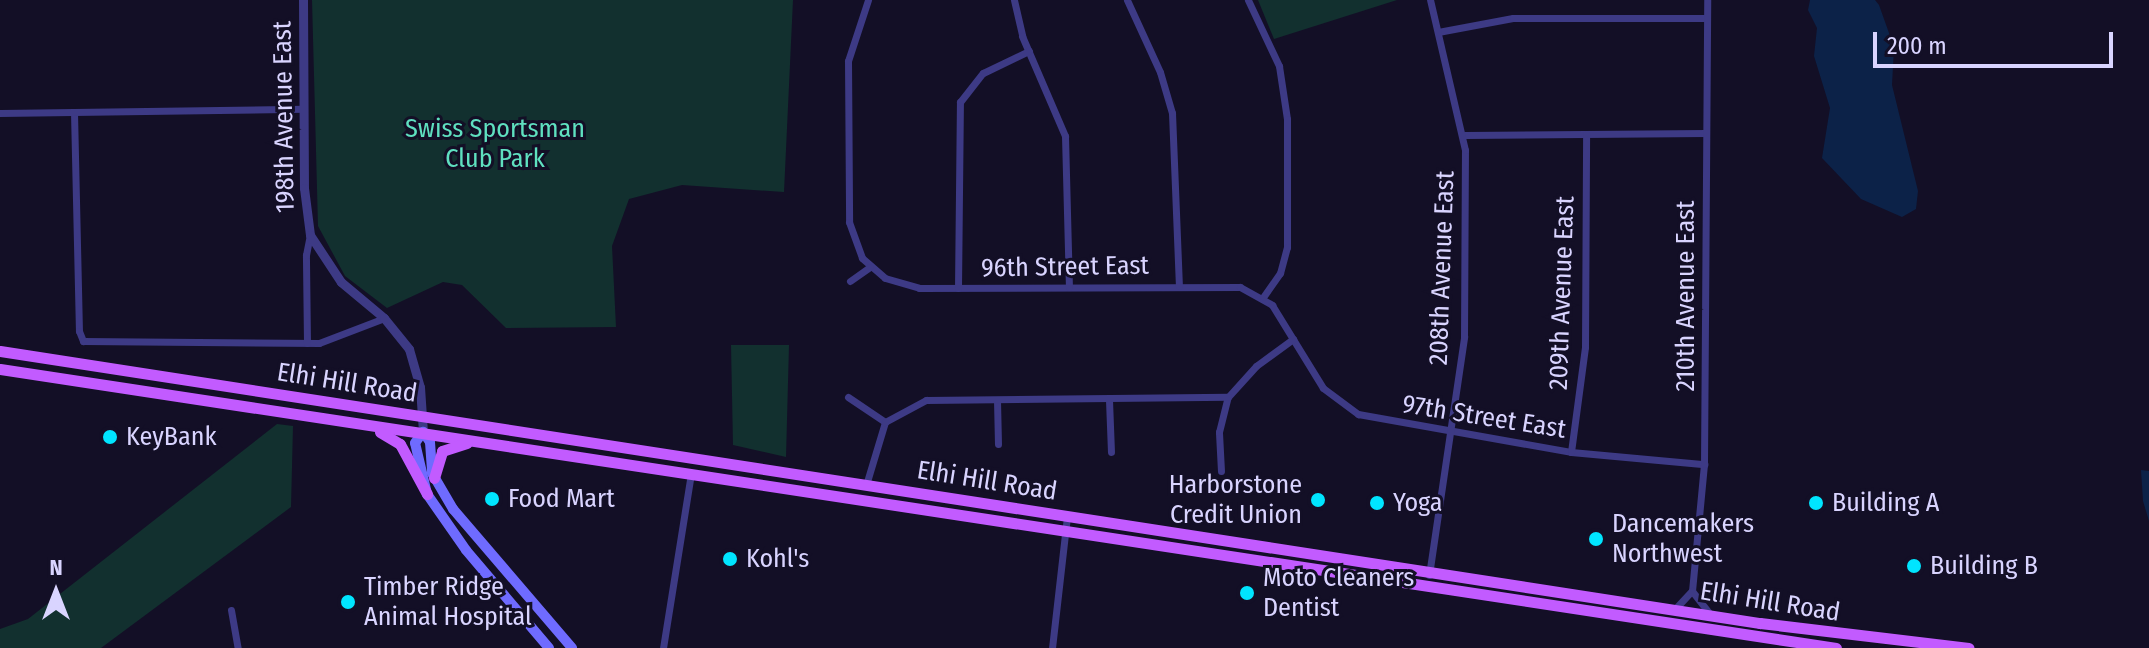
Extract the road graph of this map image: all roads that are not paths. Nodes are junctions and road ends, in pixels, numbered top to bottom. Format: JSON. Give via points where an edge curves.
{"nodes":[{"id":1,"x":303,"y":0,"type":"edge"},
{"id":2,"x":868,"y":0,"type":"edge"},
{"id":3,"x":1014,"y":0,"type":"edge"},
{"id":4,"x":1127,"y":0,"type":"edge"},
{"id":5,"x":1248,"y":0,"type":"edge"},
{"id":6,"x":1430,"y":0,"type":"edge"},
{"id":7,"x":1707,"y":0,"type":"edge"},
{"id":8,"x":1706,"y":18,"type":"junction"},
{"id":9,"x":1438,"y":32,"type":"junction"},
{"id":10,"x":1029,"y":51,"type":"junction"},
{"id":11,"x":304,"y":109,"type":"junction"},
{"id":12,"x":74,"y":112,"type":"junction"},
{"id":13,"x":0,"y":113,"type":"edge"},
{"id":14,"x":1706,"y":133,"type":"junction"},
{"id":15,"x":1586,"y":134,"type":"junction"},
{"id":16,"x":1465,"y":135,"type":"junction"},
{"id":17,"x":310,"y":235,"type":"junction"},
{"id":18,"x":870,"y":267,"type":"junction"},
{"id":19,"x":850,"y":281,"type":"dead end"},
{"id":20,"x":1179,"y":286,"type":"junction"},
{"id":21,"x":1069,"y":287,"type":"junction"},
{"id":22,"x":958,"y":288,"type":"junction"},
{"id":23,"x":1263,"y":297,"type":"junction"},
{"id":24,"x":384,"y":318,"type":"junction"},
{"id":25,"x":1293,"y":339,"type":"junction"},
{"id":26,"x":307,"y":343,"type":"junction"},
{"id":27,"x":0,"y":351,"type":"edge"},
{"id":28,"x":0,"y":369,"type":"edge"},
{"id":29,"x":848,"y":397,"type":"dead end"},
{"id":30,"x":1228,"y":397,"type":"junction"},
{"id":31,"x":997,"y":400,"type":"junction"},
{"id":32,"x":1109,"y":400,"type":"junction"},
{"id":33,"x":423,"y":417,"type":"junction"},
{"id":34,"x":341,"y":422,"type":"junction"},
{"id":35,"x":885,"y":422,"type":"junction"},
{"id":36,"x":423,"y":432,"type":"junction"},
{"id":37,"x":1450,"y":432,"type":"junction"},
{"id":38,"x":998,"y":444,"type":"dead end"},
{"id":39,"x":512,"y":446,"type":"junction"},
{"id":40,"x":1111,"y":452,"type":"dead end"},
{"id":41,"x":1571,"y":452,"type":"junction"},
{"id":42,"x":1704,"y":464,"type":"junction"},
{"id":43,"x":1221,"y":471,"type":"dead end"},
{"id":44,"x":691,"y":474,"type":"junction"},
{"id":45,"x":434,"y":478,"type":"junction"},
{"id":46,"x":866,"y":485,"type":"junction"},
{"id":47,"x":427,"y":494,"type":"junction"},
{"id":48,"x":1067,"y":516,"type":"junction"},
{"id":49,"x":1066,"y":533,"type":"junction"},
{"id":50,"x":1429,"y":571,"type":"junction"},
{"id":51,"x":1427,"y":587,"type":"junction"},
{"id":52,"x":1692,"y":591,"type":"junction"},
{"id":53,"x":231,"y":610,"type":"dead end"},
{"id":54,"x":1674,"y":610,"type":"junction"},
{"id":55,"x":1711,"y":616,"type":"junction"},
{"id":56,"x":238,"y":648,"type":"edge"},
{"id":57,"x":549,"y":648,"type":"edge"},
{"id":58,"x":572,"y":648,"type":"edge"},
{"id":59,"x":663,"y":648,"type":"edge"},
{"id":60,"x":1052,"y":648,"type":"edge"},
{"id":61,"x":1836,"y":648,"type":"edge"},
{"id":62,"x":1969,"y":648,"type":"edge"}],
"edges":[{"from":1,"to":11,"type":"street","name":"198th Avenue East"},
{"from":2,"to":18,"type":"street","via":[[850,48],[847,104],[849,222],[853,241]]},
{"from":3,"to":10,"type":"street"},
{"from":4,"to":20,"type":"street","via":[[1160,72],[1172,113]]},
{"from":5,"to":23,"type":"street","via":[[1279,66],[1287,119],[1287,247],[1280,273]]},
{"from":6,"to":9,"type":"street","name":"208th Avenue East"},
{"from":7,"to":8,"type":"street","name":"210th Avenue East"},
{"from":8,"to":9,"type":"street","via":[[1513,18]]},
{"from":8,"to":14,"type":"street","name":"210th Avenue East"},
{"from":9,"to":16,"type":"street","name":"208th Avenue East"},
{"from":10,"to":21,"type":"street","via":[[1065,136]]},
{"from":10,"to":22,"type":"street","via":[[983,73],[960,102]]},
{"from":11,"to":12,"type":"street"},
{"from":11,"to":17,"type":"street","name":"198th Avenue East"},
{"from":12,"to":13,"type":"street"},
{"from":12,"to":26,"type":"street","via":[[82,340]]},
{"from":14,"to":15,"type":"street"},
{"from":14,"to":42,"type":"street","name":"210th Avenue East"},
{"from":15,"to":16,"type":"street"},
{"from":15,"to":41,"type":"street","name":"209th Avenue East","via":[[1585,347]]},
{"from":16,"to":37,"type":"street","name":"208th Avenue East","via":[[1464,337]]},
{"from":17,"to":24,"type":"street","name":"198th Avenue East","via":[[341,282]]},
{"from":17,"to":26,"type":"street"},
{"from":18,"to":19,"type":"street"},
{"from":18,"to":22,"type":"street","name":"96th Street East","via":[[907,287]]},
{"from":20,"to":21,"type":"street","name":"96th Street East"},
{"from":20,"to":23,"type":"street","name":"96th Street East","via":[[1240,287]]},
{"from":21,"to":22,"type":"street","name":"96th Street East"},
{"from":23,"to":25,"type":"street","name":"97th Street East"},
{"from":24,"to":26,"type":"street","via":[[338,338]]},
{"from":24,"to":33,"type":"street","name":"198th Avenue East","via":[[409,349]]},
{"from":25,"to":30,"type":"street","via":[[1256,366]]},
{"from":25,"to":37,"type":"street","name":"97th Street East","via":[[1323,388],[1345,407],[1372,419]]},
{"from":27,"to":33,"type":"main road","name":"Elhi Hill Road"},
{"from":28,"to":34,"type":"main road","name":"Elhi Hill Road"},
{"from":29,"to":35,"type":"street"},
{"from":30,"to":32,"type":"street"},
{"from":30,"to":43,"type":"street","via":[[1219,432]]},
{"from":31,"to":32,"type":"street"},
{"from":31,"to":35,"type":"street","via":[[926,400]]},
{"from":31,"to":38,"type":"street"},
{"from":32,"to":40,"type":"street"},
{"from":33,"to":36,"type":"street","name":"198th Avenue East"},
{"from":33,"to":46,"type":"main road","name":"Elhi Hill Road"},
{"from":34,"to":36,"type":"main road","name":"Elhi Hill Road"},
{"from":34,"to":47,"type":"main road","via":[[393,436]]},
{"from":35,"to":46,"type":"street"},
{"from":36,"to":39,"type":"main road","name":"Elhi Hill Road"},
{"from":36,"to":45,"type":"main road","via":[[430,442]]},
{"from":36,"to":47,"type":"main road","via":[[415,443]]},
{"from":37,"to":41,"type":"street","name":"97th Street East"},
{"from":37,"to":50,"type":"street","name":"208th Avenue East"},
{"from":39,"to":44,"type":"main road","name":"Elhi Hill Road"},
{"from":39,"to":45,"type":"main road","via":[[455,444],[442,451]]},
{"from":41,"to":42,"type":"street","name":"97th Street East"},
{"from":42,"to":52,"type":"street","name":"210th Avenue East"},
{"from":44,"to":49,"type":"main road","name":"Elhi Hill Road"},
{"from":44,"to":59,"type":"street"},
{"from":45,"to":58,"type":"main road","via":[[468,530]]},
{"from":46,"to":48,"type":"main road","name":"Elhi Hill Road"},
{"from":47,"to":57,"type":"main road","via":[[466,550]]},
{"from":48,"to":49,"type":"street"},
{"from":48,"to":50,"type":"main road","name":"Elhi Hill Road"},
{"from":49,"to":51,"type":"main road","name":"Elhi Hill Road"},
{"from":49,"to":60,"type":"street"},
{"from":50,"to":51,"type":"street","name":"208th Avenue East"},
{"from":50,"to":54,"type":"main road","name":"Elhi Hill Road"},
{"from":51,"to":61,"type":"main road","name":"Elhi Hill Road"},
{"from":52,"to":54,"type":"street"},
{"from":52,"to":55,"type":"street"},
{"from":53,"to":56,"type":"street"},
{"from":54,"to":55,"type":"main road","name":"Elhi Hill Road"},
{"from":55,"to":62,"type":"main road","name":"Elhi Hill Road"}]}
